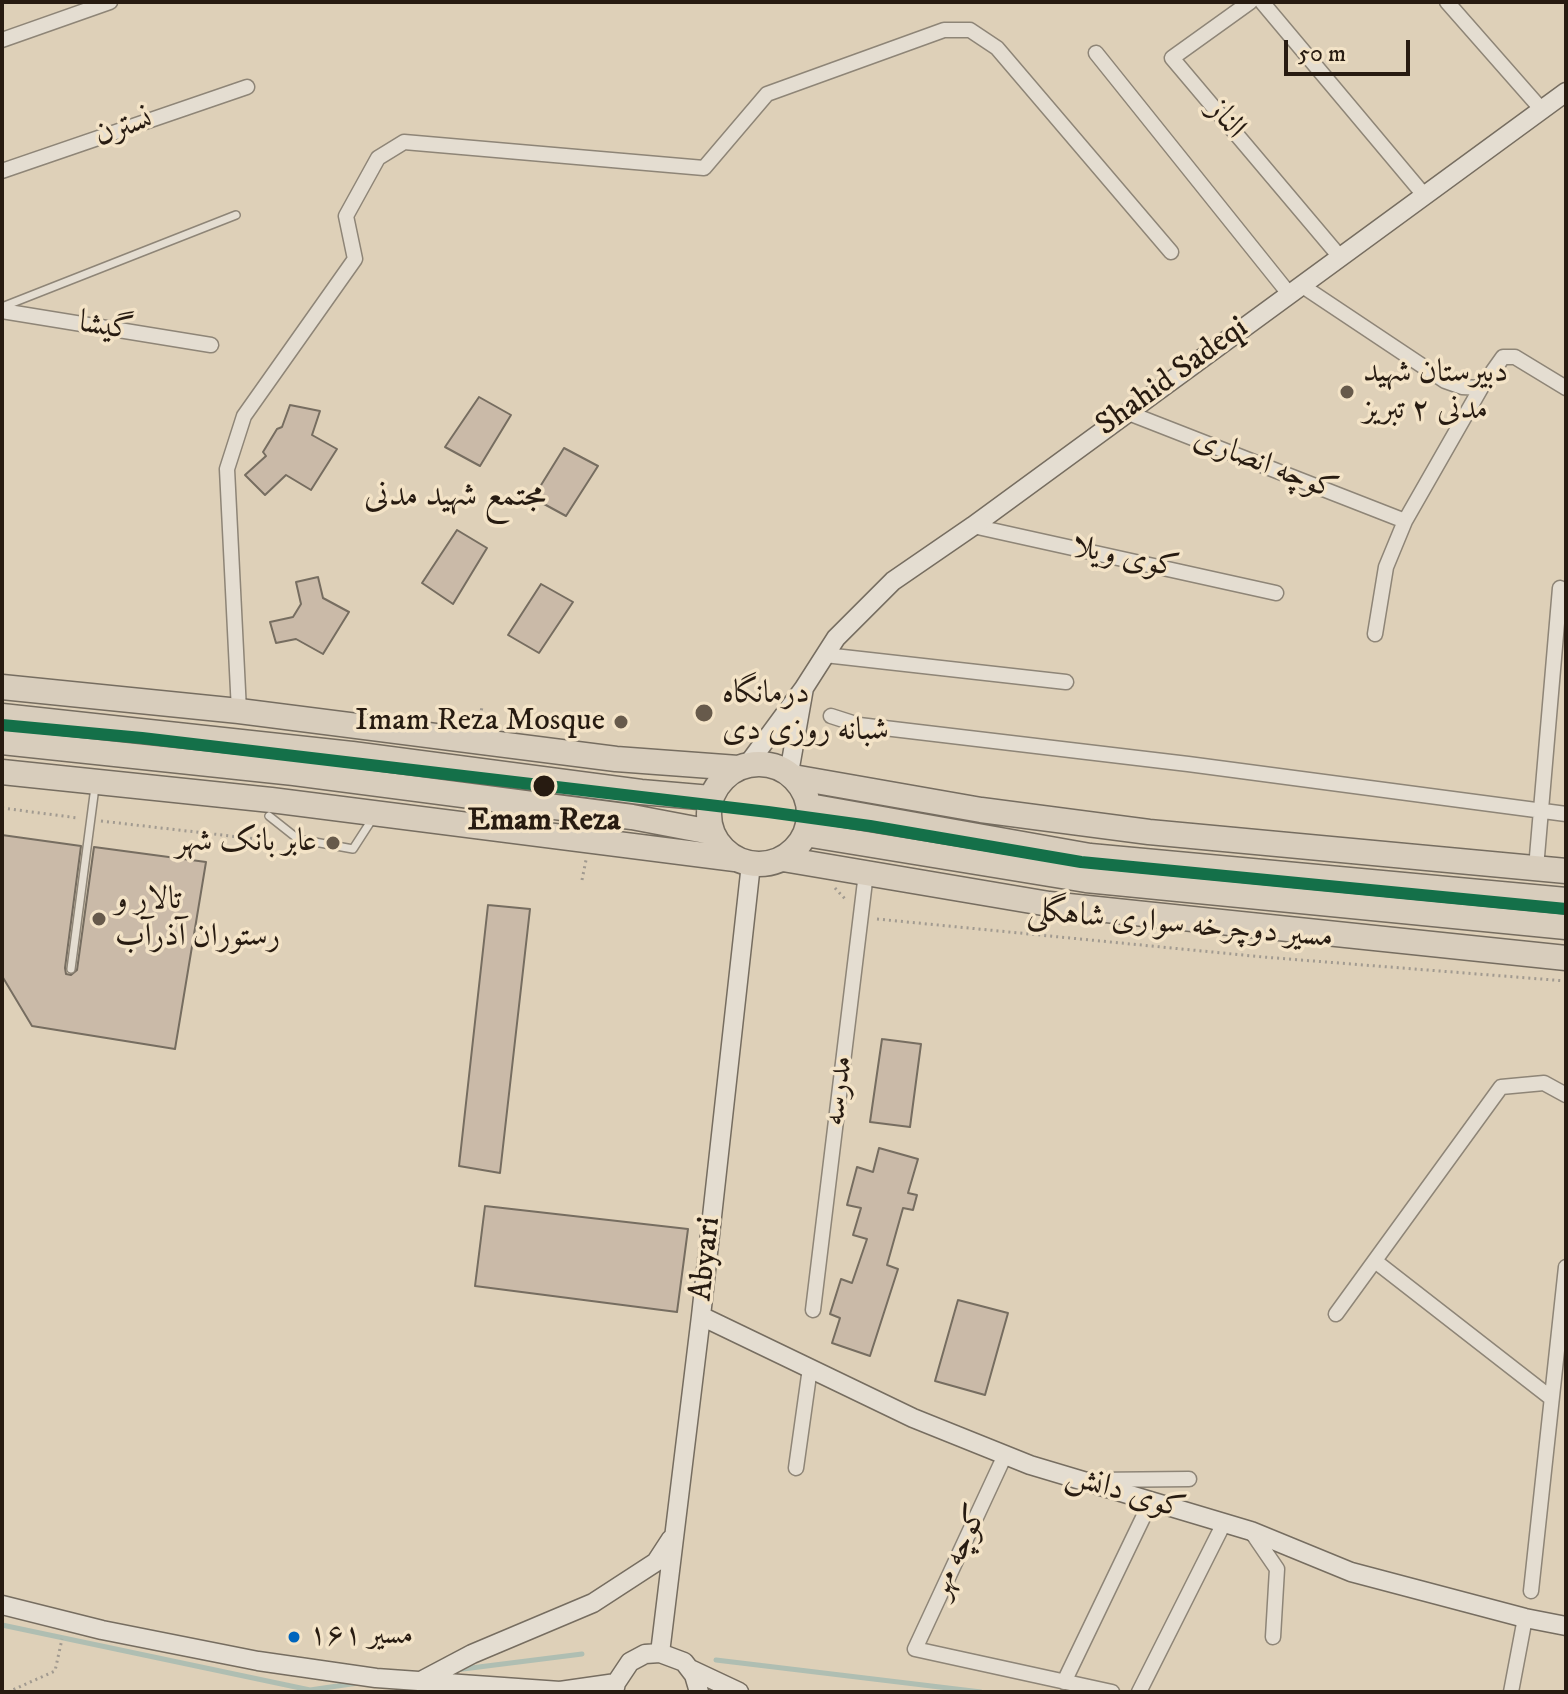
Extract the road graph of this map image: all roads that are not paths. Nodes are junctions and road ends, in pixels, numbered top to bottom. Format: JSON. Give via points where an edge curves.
{"nodes":[{"id":1,"x":110,"y":2,"type":"edge"},
{"id":2,"x":1250,"y":2,"type":"edge"},
{"id":3,"x":1262,"y":2,"type":"edge"},
{"id":4,"x":1447,"y":2,"type":"edge"},
{"id":5,"x":2,"y":40,"type":"edge"},
{"id":6,"x":1096,"y":53,"type":"dead end"},
{"id":7,"x":247,"y":87,"type":"dead end"},
{"id":8,"x":1566,"y":92,"type":"edge"},
{"id":9,"x":1542,"y":110,"type":"junction"},
{"id":10,"x":2,"y":171,"type":"edge"},
{"id":11,"x":1424,"y":195,"type":"junction"},
{"id":12,"x":236,"y":215,"type":"dead end"},
{"id":13,"x":1171,"y":252,"type":"dead end"},
{"id":14,"x":1340,"y":257,"type":"junction"},
{"id":15,"x":1295,"y":290,"type":"junction"},
{"id":16,"x":2,"y":309,"type":"edge"},
{"id":17,"x":211,"y":345,"type":"dead end"},
{"id":18,"x":1481,"y":388,"type":"junction"},
{"id":19,"x":1566,"y":388,"type":"edge"},
{"id":20,"x":1126,"y":412,"type":"junction"},
{"id":21,"x":1405,"y":521,"type":"junction"},
{"id":22,"x":973,"y":526,"type":"junction"},
{"id":23,"x":1560,"y":588,"type":"dead end"},
{"id":24,"x":1276,"y":593,"type":"dead end"},
{"id":25,"x":1375,"y":634,"type":"dead end"},
{"id":26,"x":825,"y":655,"type":"junction"},
{"id":27,"x":1066,"y":682,"type":"dead end"},
{"id":28,"x":2,"y":687,"type":"edge"},
{"id":29,"x":804,"y":688,"type":"junction"},
{"id":30,"x":239,"y":711,"type":"junction"},
{"id":31,"x":2,"y":716,"type":"edge"},
{"id":32,"x":831,"y":716,"type":"dead end"},
{"id":33,"x":2,"y":742,"type":"edge"},
{"id":34,"x":743,"y":766,"type":"junction"},
{"id":35,"x":2,"y":772,"type":"edge"},
{"id":36,"x":791,"y":775,"type":"junction"},
{"id":37,"x":96,"y":781,"type":"junction"},
{"id":38,"x":711,"y":798,"type":"junction"},
{"id":39,"x":809,"y":806,"type":"junction"},
{"id":40,"x":1541,"y":810,"type":"junction"},
{"id":41,"x":376,"y":813,"type":"junction"},
{"id":42,"x":1566,"y":814,"type":"edge"},
{"id":43,"x":269,"y":816,"type":"dead end"},
{"id":44,"x":711,"y":832,"type":"junction"},
{"id":45,"x":805,"y":834,"type":"junction"},
{"id":46,"x":783,"y":859,"type":"junction"},
{"id":47,"x":743,"y":861,"type":"junction"},
{"id":48,"x":1536,"y":868,"type":"junction"},
{"id":49,"x":1566,"y":871,"type":"edge"},
{"id":50,"x":866,"y":873,"type":"junction"},
{"id":51,"x":1566,"y":900,"type":"edge"},
{"id":52,"x":1566,"y":927,"type":"edge"},
{"id":53,"x":1566,"y":958,"type":"edge"},
{"id":54,"x":71,"y":969,"type":"dead end"},
{"id":55,"x":1566,"y":1095,"type":"edge"},
{"id":56,"x":1375,"y":1261,"type":"junction"},
{"id":57,"x":1566,"y":1267,"type":"edge"},
{"id":58,"x":813,"y":1310,"type":"dead end"},
{"id":59,"x":1336,"y":1314,"type":"dead end"},
{"id":60,"x":701,"y":1316,"type":"junction"},
{"id":61,"x":810,"y":1368,"type":"junction"},
{"id":62,"x":1551,"y":1398,"type":"junction"},
{"id":63,"x":1005,"y":1455,"type":"junction"},
{"id":64,"x":796,"y":1468,"type":"dead end"},
{"id":65,"x":1189,"y":1479,"type":"dead end"},
{"id":66,"x":1080,"y":1480,"type":"junction"},
{"id":67,"x":1151,"y":1501,"type":"junction"},
{"id":68,"x":1224,"y":1523,"type":"junction"},
{"id":69,"x":1251,"y":1531,"type":"junction"},
{"id":70,"x":675,"y":1533,"type":"junction"},
{"id":71,"x":1531,"y":1591,"type":"dead end"},
{"id":72,"x":2,"y":1605,"type":"edge"},
{"id":73,"x":1525,"y":1618,"type":"junction"},
{"id":74,"x":1566,"y":1626,"type":"edge"},
{"id":75,"x":1273,"y":1637,"type":"dead end"},
{"id":76,"x":660,"y":1653,"type":"junction"},
{"id":77,"x":690,"y":1669,"type":"junction"},
{"id":78,"x":419,"y":1682,"type":"junction"},
{"id":79,"x":1064,"y":1682,"type":"junction"},
{"id":80,"x":372,"y":1685,"type":"edge"},
{"id":81,"x":615,"y":1688,"type":"edge"},
{"id":82,"x":699,"y":1692,"type":"edge"},
{"id":83,"x":739,"y":1692,"type":"edge"},
{"id":84,"x":1112,"y":1692,"type":"edge"},
{"id":85,"x":1139,"y":1692,"type":"edge"},
{"id":86,"x":1511,"y":1692,"type":"edge"}],
"edges":[{"from":1,"to":5,"type":"street"},
{"from":2,"to":14,"type":"street","name":"الناز","via":[[1172,58]]},
{"from":3,"to":11,"type":"street"},
{"from":4,"to":9,"type":"street"},
{"from":6,"to":15,"type":"street"},
{"from":7,"to":10,"type":"street","name":"نسترن"},
{"from":8,"to":9,"type":"main road","name":"Shahid Sadeqi"},
{"from":9,"to":11,"type":"main road","name":"Shahid Sadeqi"},
{"from":11,"to":14,"type":"main road","name":"Shahid Sadeqi"},
{"from":12,"to":16,"type":"lane"},
{"from":13,"to":30,"type":"street","via":[[997,48],[970,30],[944,30],[767,94],[704,168],[404,142],[378,158],[346,216],[355,259],[244,416],[227,469]]},
{"from":14,"to":15,"type":"main road","name":"Shahid Sadeqi"},
{"from":15,"to":18,"type":"street","via":[[1445,381]]},
{"from":15,"to":20,"type":"main road","name":"Shahid Sadeqi"},
{"from":16,"to":17,"type":"street","name":"گیشا"},
{"from":18,"to":19,"type":"street","via":[[1503,357],[1515,357]]},
{"from":18,"to":21,"type":"street"},
{"from":20,"to":21,"type":"street","name":"کوچه انصاری"},
{"from":20,"to":22,"type":"main road","name":"Shahid Sadeqi"},
{"from":21,"to":25,"type":"street","via":[[1386,567]]},
{"from":22,"to":24,"type":"street","name":"کوی ویلا"},
{"from":22,"to":26,"type":"main road","name":"Shahid Sadeqi","via":[[893,581]]},
{"from":23,"to":40,"type":"street"},
{"from":26,"to":27,"type":"street"},
{"from":26,"to":29,"type":"main road","name":"Shahid Sadeqi"},
{"from":28,"to":30,"type":"highway"},
{"from":29,"to":34,"type":"main road","name":"Shahid Sadeqi"},
{"from":29,"to":36,"type":"main road","name":"Shahid Sadeqi"},
{"from":30,"to":34,"type":"highway","via":[[616,759]]},
{"from":31,"to":38,"type":"highway"},
{"from":32,"to":40,"type":"street","via":[[875,727]]},
{"from":33,"to":44,"type":"highway","via":[[294,773]]},
{"from":34,"to":36,"type":"highway","via":[[762,763]]},
{"from":34,"to":38,"type":"highway","via":[[726,775]]},
{"from":35,"to":37,"type":"highway"},
{"from":36,"to":39,"type":"highway"},
{"from":36,"to":48,"type":"highway","via":[[981,810],[1149,832]]},
{"from":37,"to":41,"type":"highway"},
{"from":37,"to":54,"type":"lane"},
{"from":38,"to":44,"type":"highway"},
{"from":39,"to":45,"type":"highway"},
{"from":39,"to":51,"type":"highway","via":[[1090,856]]},
{"from":40,"to":42,"type":"street"},
{"from":40,"to":48,"type":"street"},
{"from":41,"to":43,"type":"lane","via":[[353,849],[298,839]]},
{"from":41,"to":47,"type":"highway"},
{"from":44,"to":47,"type":"highway","via":[[725,852]]},
{"from":45,"to":46,"type":"highway"},
{"from":45,"to":52,"type":"highway","via":[[1086,880]]},
{"from":46,"to":47,"type":"highway","via":[[767,864]]},
{"from":46,"to":50,"type":"highway"},
{"from":47,"to":60,"type":"main road","name":"Abyari"},
{"from":48,"to":49,"type":"highway"},
{"from":50,"to":53,"type":"highway","via":[[1049,904]]},
{"from":50,"to":58,"type":"street","name":"مدرسه"},
{"from":55,"to":56,"type":"street","via":[[1544,1083],[1501,1087]]},
{"from":56,"to":59,"type":"street"},
{"from":56,"to":62,"type":"street"},
{"from":57,"to":62,"type":"street"},
{"from":60,"to":61,"type":"main road","name":"کوی دانش"},
{"from":60,"to":70,"type":"main road","name":"Abyari"},
{"from":61,"to":63,"type":"main road","name":"کوی دانش"},
{"from":61,"to":64,"type":"street"},
{"from":62,"to":71,"type":"street"},
{"from":63,"to":66,"type":"main road","name":"کوی دانش"},
{"from":63,"to":79,"type":"street","name":"کوچه مهر","via":[[915,1649]]},
{"from":65,"to":66,"type":"street"},
{"from":66,"to":67,"type":"main road","name":"کوی دانش"},
{"from":67,"to":68,"type":"main road","name":"کوی دانش"},
{"from":67,"to":79,"type":"street"},
{"from":68,"to":69,"type":"main road","name":"کوی دانش"},
{"from":68,"to":85,"type":"street"},
{"from":69,"to":73,"type":"main road","name":"کوی دانش","via":[[1351,1572]]},
{"from":69,"to":75,"type":"street","via":[[1277,1569]]},
{"from":70,"to":76,"type":"main road","name":"Abyari"},
{"from":70,"to":78,"type":"main road","via":[[656,1562],[593,1603]]},
{"from":72,"to":80,"type":"main road"},
{"from":73,"to":74,"type":"main road","name":"کوی دانش"},
{"from":73,"to":86,"type":"street"},
{"from":76,"to":77,"type":"main road"},
{"from":76,"to":81,"type":"main road","via":[[630,1662]]},
{"from":77,"to":82,"type":"main road"},
{"from":77,"to":83,"type":"main road"},
{"from":78,"to":80,"type":"main road"},
{"from":78,"to":81,"type":"main road","via":[[560,1691]]},
{"from":79,"to":84,"type":"street"}]}
